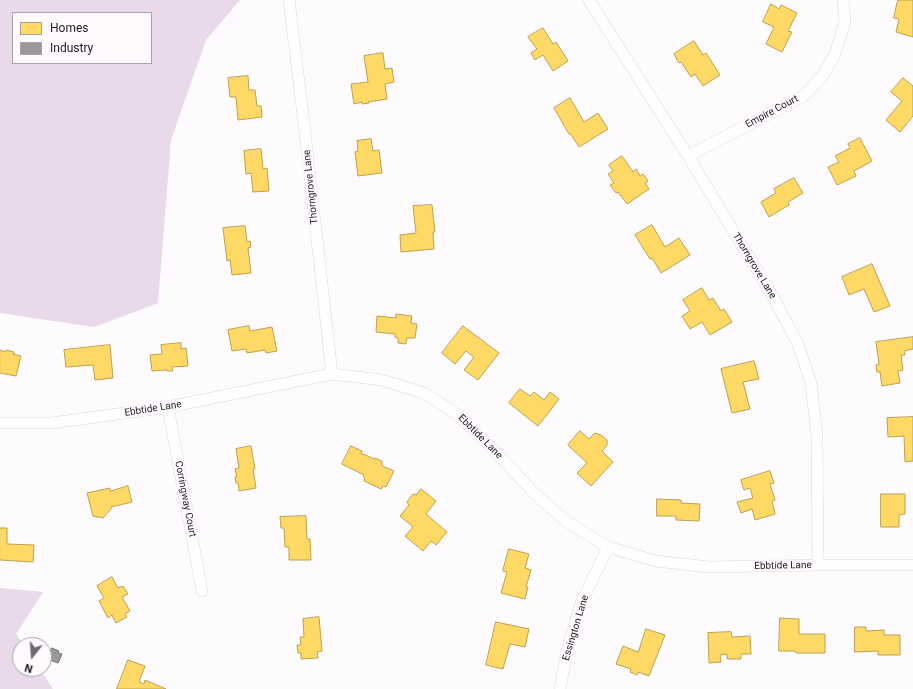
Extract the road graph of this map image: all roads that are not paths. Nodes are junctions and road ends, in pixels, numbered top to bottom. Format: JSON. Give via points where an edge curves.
{"nodes":[{"id":1,"x":289,"y":0,"type":"edge"},
{"id":2,"x":589,"y":0,"type":"edge"},
{"id":3,"x":843,"y":0,"type":"edge"},
{"id":4,"x":688,"y":156,"type":"junction"},
{"id":5,"x":332,"y":374,"type":"junction"},
{"id":6,"x":168,"y":407,"type":"junction"},
{"id":7,"x":0,"y":422,"type":"edge"},
{"id":8,"x":608,"y":547,"type":"junction"},
{"id":9,"x":913,"y":565,"type":"edge"},
{"id":10,"x":818,"y":566,"type":"junction"},
{"id":11,"x":202,"y":591,"type":"dead end"},
{"id":12,"x":560,"y":689,"type":"edge"}],
"edges":[{"from":1,"to":5,"type":"street","name":"Thorngrove Lane"},
{"from":2,"to":4,"type":"street","name":"Thorngrove Lane"},
{"from":3,"to":4,"type":"street","name":"Empire Court","via":[[845,21],[836,54],[823,75],[804,96]]},
{"from":4,"to":10,"type":"street","name":"Thorngrove Lane","via":[[798,342],[811,383],[817,436]]},
{"from":5,"to":6,"type":"street","name":"Ebbtide Lane"},
{"from":5,"to":8,"type":"street","name":"Ebbtide Lane","via":[[382,380],[424,393],[457,414],[536,495],[567,522]]},
{"from":6,"to":7,"type":"street","name":"Ebbtide Lane","via":[[52,423]]},
{"from":6,"to":11,"type":"street","name":"Corringway Court"},
{"from":8,"to":10,"type":"street","name":"Ebbtide Lane","via":[[656,561],[709,567]]},
{"from":8,"to":12,"type":"street","name":"Essington Lane","via":[[581,603],[567,651]]},
{"from":9,"to":10,"type":"street","name":"Ebbtide Lane"}]}
